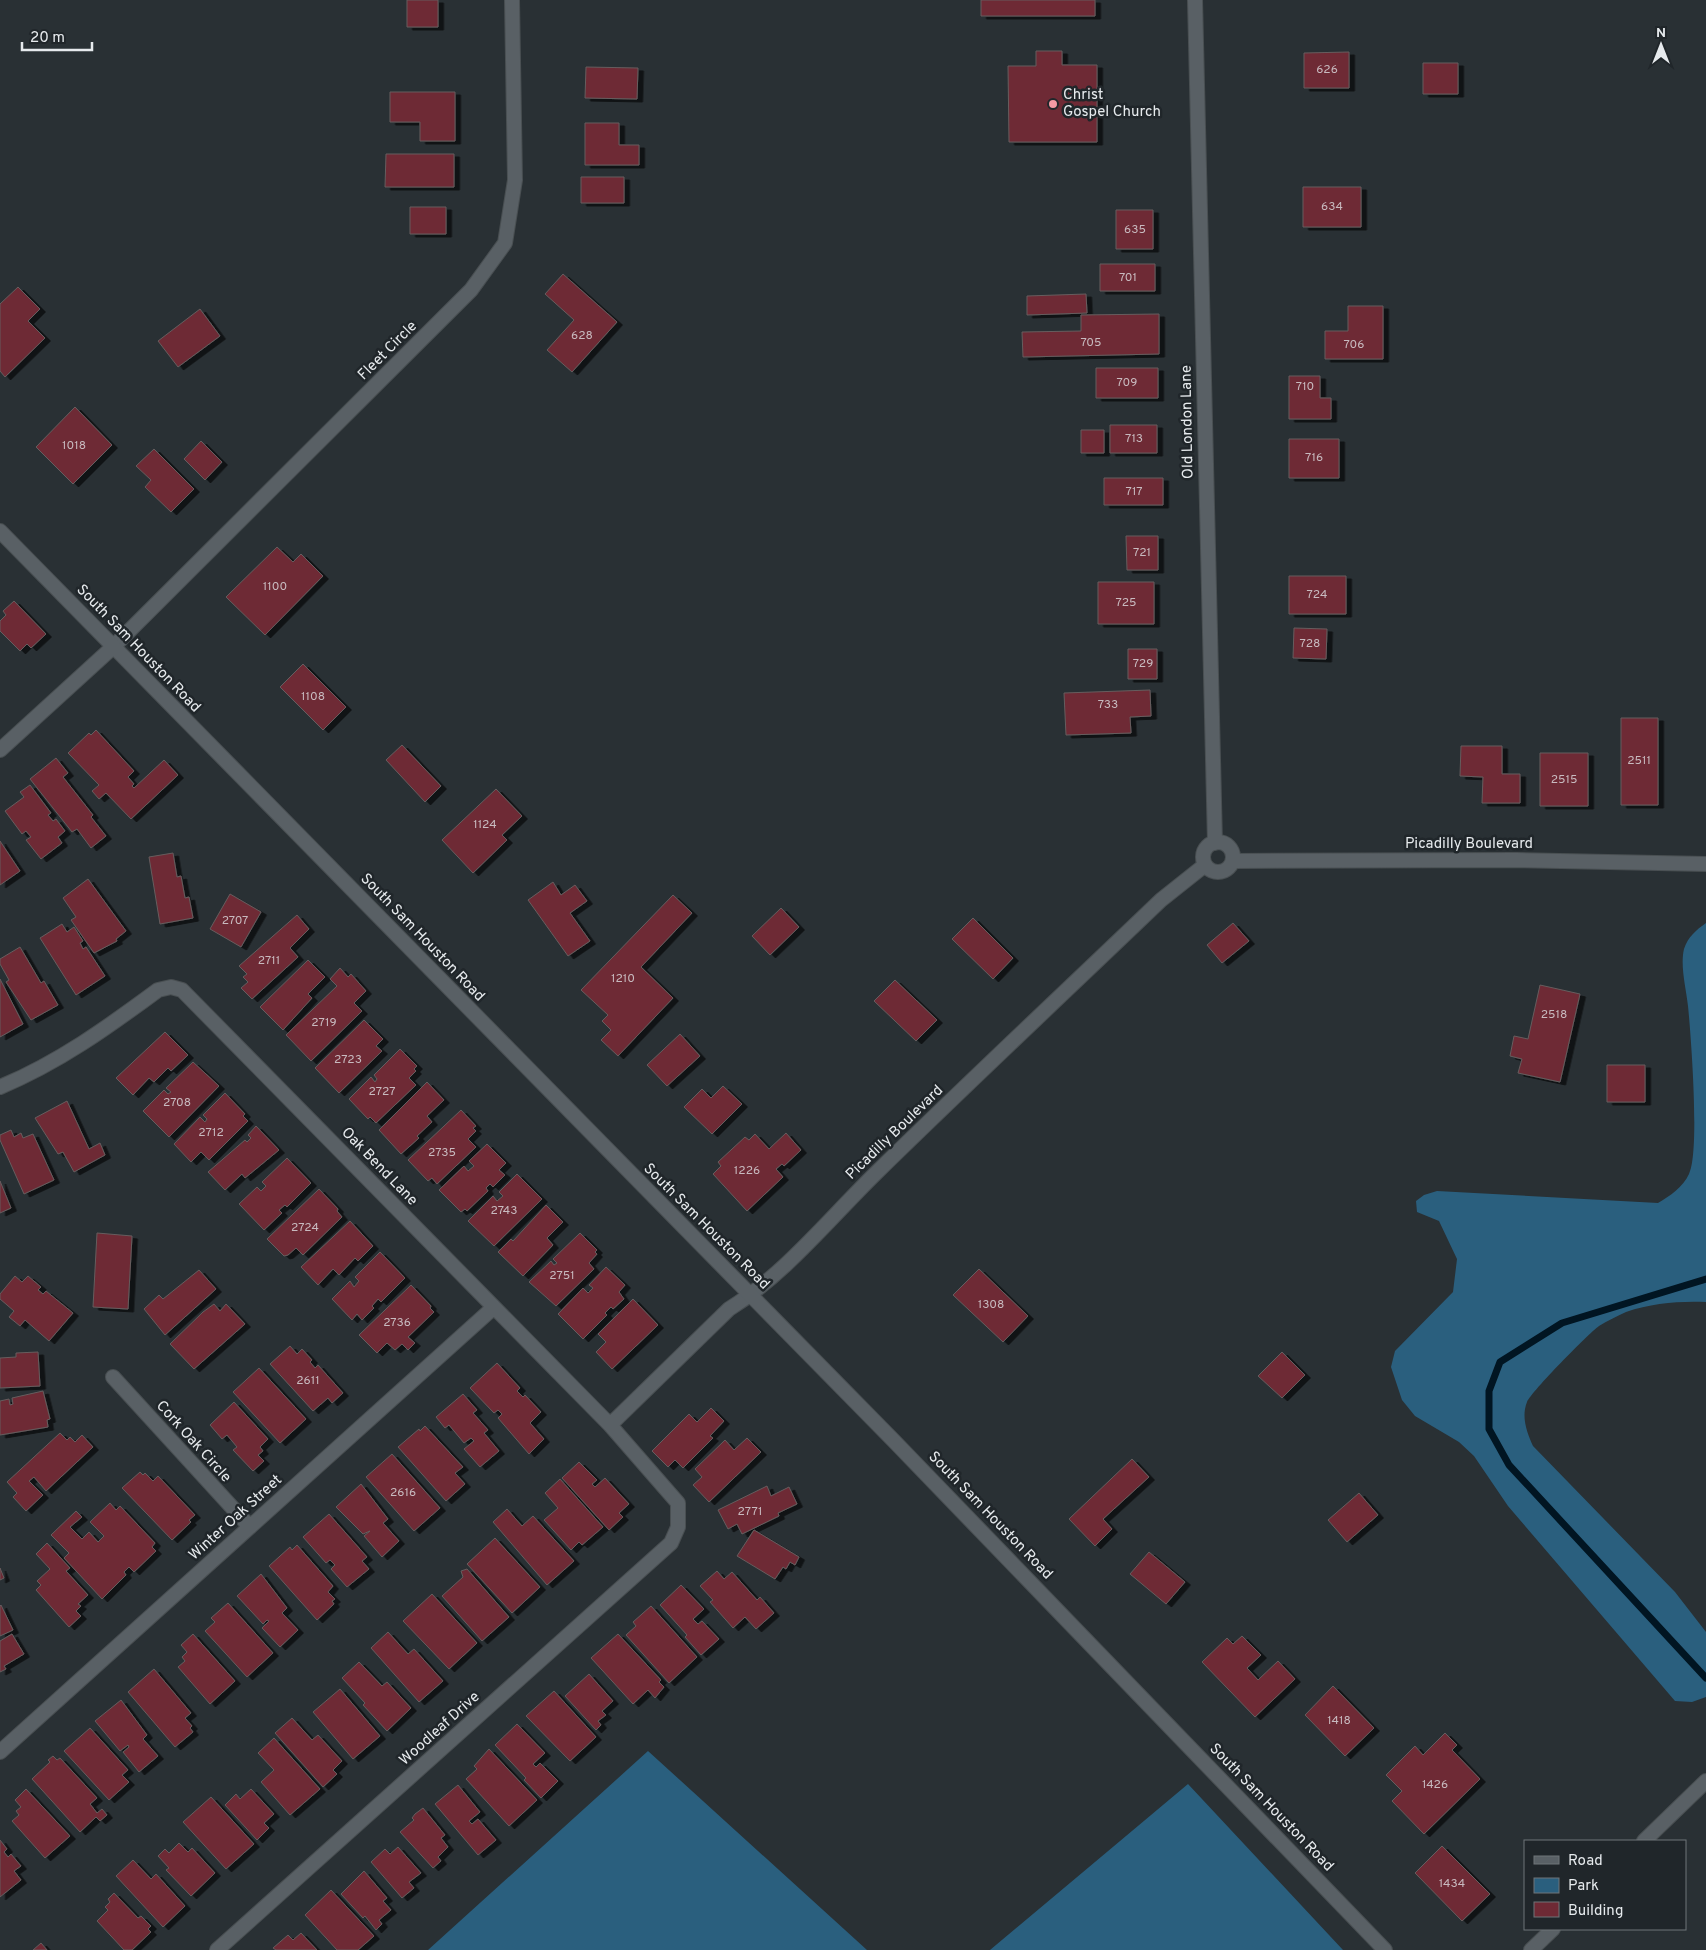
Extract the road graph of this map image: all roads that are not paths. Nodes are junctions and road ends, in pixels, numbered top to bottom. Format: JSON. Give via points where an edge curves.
{"nodes":[{"id":1,"x":512,"y":0,"type":"edge"},
{"id":2,"x":1195,"y":0,"type":"edge"},
{"id":3,"x":0,"y":531,"type":"edge"},
{"id":4,"x":113,"y":647,"type":"junction"},
{"id":5,"x":0,"y":750,"type":"edge"},
{"id":6,"x":1214,"y":843,"type":"junction"},
{"id":7,"x":1233,"y":861,"type":"junction"},
{"id":8,"x":1706,"y":864,"type":"edge"},
{"id":9,"x":1205,"y":865,"type":"junction"},
{"id":10,"x":0,"y":1088,"type":"edge"},
{"id":11,"x":750,"y":1296,"type":"junction"},
{"id":12,"x":493,"y":1308,"type":"junction"},
{"id":13,"x":114,"y":1377,"type":"dead end"},
{"id":14,"x":610,"y":1425,"type":"junction"},
{"id":15,"x":678,"y":1527,"type":"joint"},
{"id":16,"x":250,"y":1528,"type":"junction"},
{"id":17,"x":0,"y":1752,"type":"edge"},
{"id":18,"x":1706,"y":1781,"type":"edge"},
{"id":19,"x":1645,"y":1840,"type":"edge"},
{"id":20,"x":1552,"y":1930,"type":"edge"},
{"id":21,"x":217,"y":1950,"type":"edge"},
{"id":22,"x":1385,"y":1950,"type":"edge"},
{"id":23,"x":1531,"y":1950,"type":"edge"}],
"edges":[{"from":1,"to":4,"type":"street","name":"Fleet Circle","via":[[515,180],[505,243],[471,290]]},
{"from":2,"to":6,"type":"street","name":"Old London Lane"},
{"from":3,"to":4,"type":"street","name":"South Sam Houston Road"},
{"from":4,"to":5,"type":"street","name":"Fleet Circle"},
{"from":4,"to":11,"type":"street","name":"South Sam Houston Road"},
{"from":6,"to":7,"type":"street","via":[[1228,847]]},
{"from":6,"to":9,"type":"street","via":[[1204,852]]},
{"from":7,"to":8,"type":"street","name":"Picadilly Boulevard","via":[[1517,860]]},
{"from":7,"to":9,"type":"street","via":[[1223,872],[1213,872]]},
{"from":9,"to":11,"type":"street","name":"Picadilly Boulevard","via":[[1161,900]]},
{"from":10,"to":12,"type":"street","name":"Oak Bend Lane","via":[[88,1041],[158,990],[171,987],[182,990]]},
{"from":11,"to":14,"type":"street","name":"Picadilly Boulevard","via":[[728,1310]]},
{"from":11,"to":22,"type":"street","name":"South Sam Houston Road"},
{"from":12,"to":14,"type":"street","name":"Oak Bend Lane"},
{"from":12,"to":16,"type":"street","name":"Winter Oak Street"},
{"from":13,"to":16,"type":"street","name":"Cork Oak Circle"},
{"from":14,"to":15,"type":"street","name":"Oak Bend Lane","via":[[678,1503]]},
{"from":15,"to":21,"type":"street","name":"Woodleaf Drive","via":[[671,1543]]},
{"from":16,"to":17,"type":"street","name":"Winter Oak Street"},
{"from":18,"to":19,"type":"street"},
{"from":20,"to":23,"type":"street"}]}
